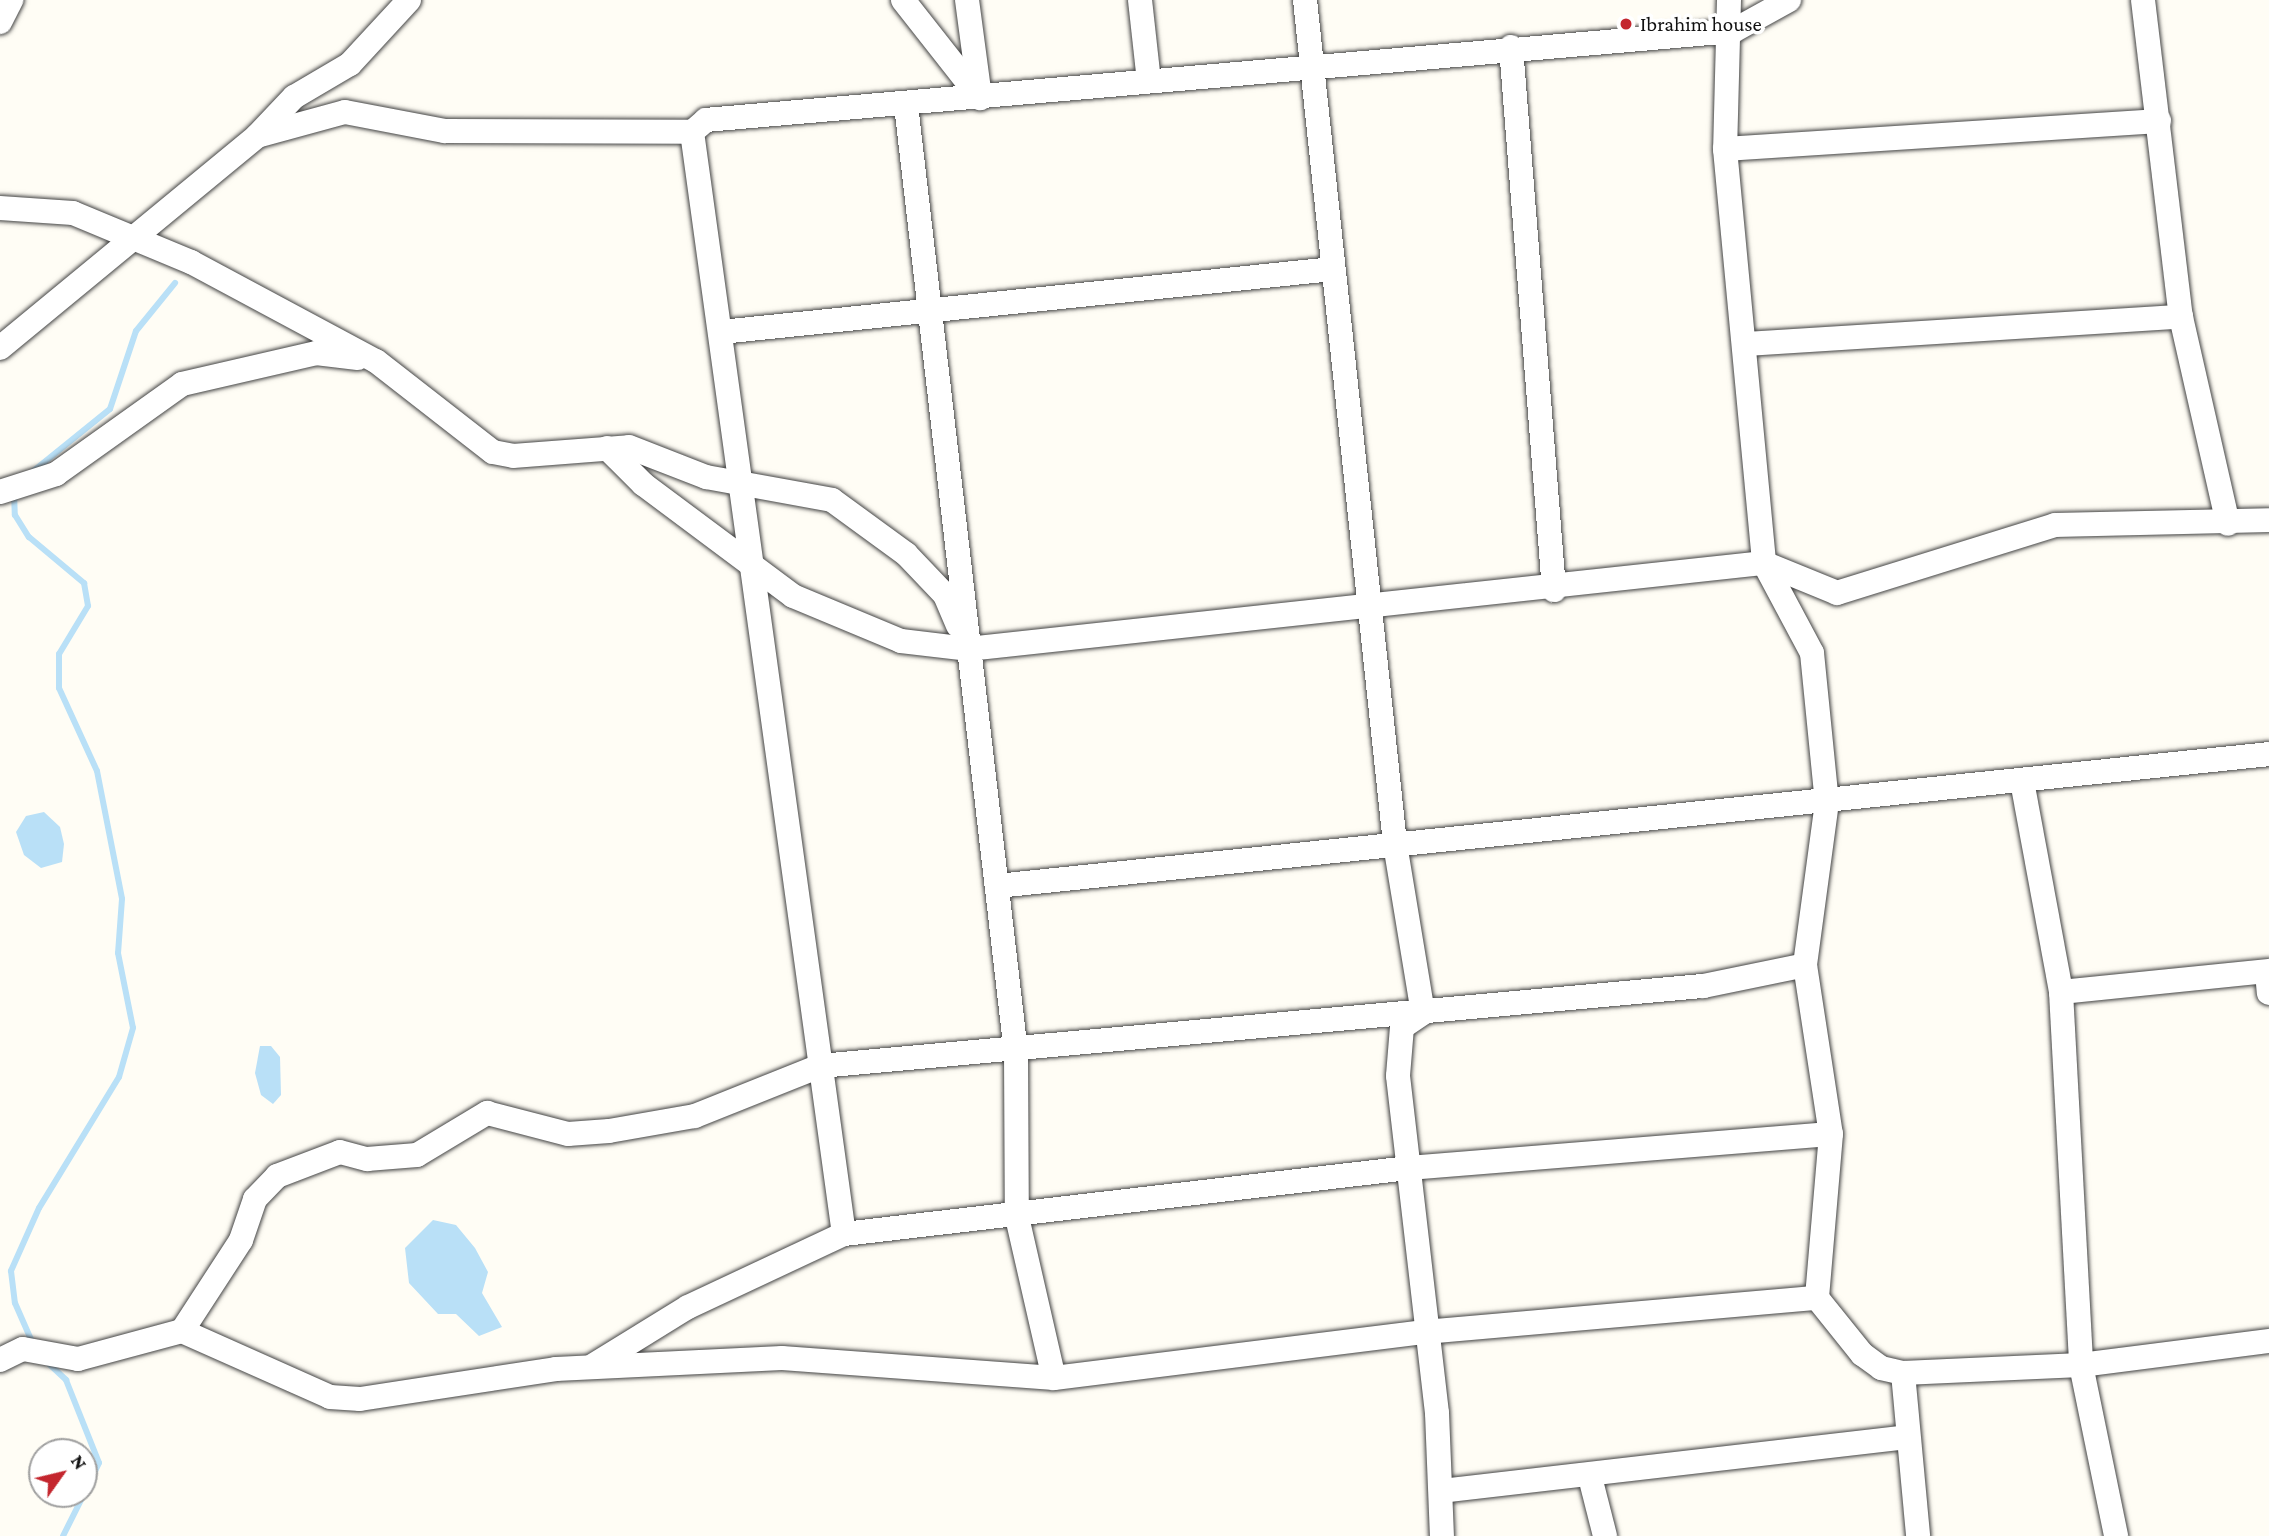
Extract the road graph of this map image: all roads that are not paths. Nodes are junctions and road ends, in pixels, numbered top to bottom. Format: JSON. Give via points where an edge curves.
{"nodes":[{"id":1,"x":11,"y":0,"type":"edge"},
{"id":2,"x":409,"y":0,"type":"edge"},
{"id":3,"x":903,"y":0,"type":"edge"},
{"id":4,"x":967,"y":0,"type":"edge"},
{"id":5,"x":1140,"y":0,"type":"edge"},
{"id":6,"x":1305,"y":0,"type":"edge"},
{"id":7,"x":1729,"y":0,"type":"edge"},
{"id":8,"x":1789,"y":0,"type":"edge"},
{"id":9,"x":2143,"y":0,"type":"edge"},
{"id":10,"x":0,"y":22,"type":"edge"},
{"id":11,"x":1732,"y":32,"type":"junction"},
{"id":12,"x":1511,"y":47,"type":"junction"},
{"id":13,"x":1311,"y":66,"type":"junction"},
{"id":14,"x":1149,"y":81,"type":"junction"},
{"id":15,"x":980,"y":98,"type":"junction"},
{"id":16,"x":906,"y":105,"type":"junction"},
{"id":17,"x":2159,"y":121,"type":"junction"},
{"id":18,"x":692,"y":132,"type":"junction"},
{"id":19,"x":257,"y":136,"type":"junction"},
{"id":20,"x":1725,"y":149,"type":"junction"},
{"id":21,"x":0,"y":208,"type":"edge"},
{"id":22,"x":133,"y":235,"type":"junction"},
{"id":23,"x":1333,"y":269,"type":"junction"},
{"id":24,"x":930,"y":310,"type":"junction"},
{"id":25,"x":2181,"y":317,"type":"junction"},
{"id":26,"x":721,"y":332,"type":"junction"},
{"id":27,"x":1746,"y":344,"type":"junction"},
{"id":28,"x":0,"y":348,"type":"edge"},
{"id":29,"x":376,"y":361,"type":"junction"},
{"id":30,"x":607,"y":448,"type":"junction"},
{"id":31,"x":743,"y":485,"type":"junction"},
{"id":32,"x":0,"y":492,"type":"edge"},
{"id":33,"x":2269,"y":520,"type":"edge"},
{"id":34,"x":2228,"y":524,"type":"junction"},
{"id":35,"x":1764,"y":563,"type":"junction"},
{"id":36,"x":754,"y":568,"type":"junction"},
{"id":37,"x":1554,"y":590,"type":"junction"},
{"id":38,"x":1369,"y":610,"type":"junction"},
{"id":39,"x":968,"y":649,"type":"junction"},
{"id":40,"x":2269,"y":754,"type":"edge"},
{"id":41,"x":2022,"y":780,"type":"junction"},
{"id":42,"x":1827,"y":802,"type":"junction"},
{"id":43,"x":1395,"y":844,"type":"junction"},
{"id":44,"x":998,"y":886,"type":"junction"},
{"id":45,"x":1805,"y":965,"type":"junction"},
{"id":46,"x":2268,"y":979,"type":"edge"},
{"id":47,"x":2061,"y":992,"type":"junction"},
{"id":48,"x":1423,"y":1013,"type":"junction"},
{"id":49,"x":1016,"y":1053,"type":"junction"},
{"id":50,"x":820,"y":1066,"type":"junction"},
{"id":51,"x":1831,"y":1134,"type":"junction"},
{"id":52,"x":1408,"y":1168,"type":"junction"},
{"id":53,"x":1017,"y":1217,"type":"junction"},
{"id":54,"x":844,"y":1234,"type":"junction"},
{"id":55,"x":1817,"y":1298,"type":"junction"},
{"id":56,"x":182,"y":1331,"type":"junction"},
{"id":57,"x":1424,"y":1332,"type":"junction"},
{"id":58,"x":2269,"y":1341,"type":"edge"},
{"id":59,"x":0,"y":1360,"type":"edge"},
{"id":60,"x":2081,"y":1365,"type":"junction"},
{"id":61,"x":590,"y":1367,"type":"junction"},
{"id":62,"x":1903,"y":1373,"type":"junction"},
{"id":63,"x":1054,"y":1378,"type":"junction"},
{"id":64,"x":1906,"y":1437,"type":"junction"},
{"id":65,"x":1590,"y":1477,"type":"junction"},
{"id":66,"x":1441,"y":1491,"type":"junction"},
{"id":67,"x":1442,"y":1536,"type":"edge"},
{"id":68,"x":1605,"y":1536,"type":"edge"},
{"id":69,"x":1918,"y":1536,"type":"edge"},
{"id":70,"x":2116,"y":1536,"type":"edge"}],
"edges":[{"from":1,"to":10,"type":"street"},
{"from":2,"to":19,"type":"street","via":[[350,64],[294,97]]},
{"from":3,"to":15,"type":"street"},
{"from":4,"to":15,"type":"street"},
{"from":5,"to":14,"type":"street"},
{"from":6,"to":13,"type":"street"},
{"from":7,"to":11,"type":"street"},
{"from":8,"to":11,"type":"street"},
{"from":9,"to":17,"type":"street"},
{"from":11,"to":12,"type":"street"},
{"from":11,"to":20,"type":"street"},
{"from":12,"to":13,"type":"street"},
{"from":12,"to":37,"type":"street"},
{"from":13,"to":14,"type":"street"},
{"from":13,"to":23,"type":"street"},
{"from":14,"to":15,"type":"street"},
{"from":15,"to":16,"type":"street"},
{"from":16,"to":18,"type":"street","via":[[706,120]]},
{"from":16,"to":24,"type":"street"},
{"from":17,"to":20,"type":"street"},
{"from":17,"to":25,"type":"street"},
{"from":18,"to":19,"type":"street","via":[[445,131],[345,112]]},
{"from":18,"to":26,"type":"street"},
{"from":19,"to":22,"type":"street"},
{"from":20,"to":27,"type":"street"},
{"from":21,"to":22,"type":"street","via":[[73,214]]},
{"from":22,"to":28,"type":"street"},
{"from":22,"to":29,"type":"street"},
{"from":23,"to":24,"type":"street"},
{"from":23,"to":38,"type":"street"},
{"from":24,"to":26,"type":"street"},
{"from":24,"to":39,"type":"street"},
{"from":25,"to":27,"type":"street"},
{"from":25,"to":34,"type":"street"},
{"from":26,"to":31,"type":"street"},
{"from":27,"to":35,"type":"street"},
{"from":29,"to":30,"type":"street","via":[[493,452]]},
{"from":29,"to":32,"type":"street","via":[[316,352],[181,384],[56,474]]},
{"from":30,"to":31,"type":"street","via":[[629,447]]},
{"from":30,"to":36,"type":"street","via":[[643,484]]},
{"from":31,"to":36,"type":"street"},
{"from":31,"to":39,"type":"street","via":[[832,500],[860,516],[945,595]]},
{"from":33,"to":34,"type":"street"},
{"from":34,"to":35,"type":"street","via":[[2055,525],[1837,593]]},
{"from":35,"to":37,"type":"street"},
{"from":35,"to":42,"type":"street","via":[[1812,653]]},
{"from":36,"to":39,"type":"street","via":[[793,596],[901,641]]},
{"from":36,"to":50,"type":"street"},
{"from":37,"to":38,"type":"street"},
{"from":38,"to":39,"type":"street"},
{"from":38,"to":43,"type":"street"},
{"from":39,"to":44,"type":"street"},
{"from":40,"to":41,"type":"street"},
{"from":41,"to":42,"type":"street"},
{"from":41,"to":47,"type":"street"},
{"from":42,"to":43,"type":"street"},
{"from":42,"to":45,"type":"street"},
{"from":43,"to":44,"type":"street"},
{"from":43,"to":48,"type":"street"},
{"from":44,"to":49,"type":"street"},
{"from":45,"to":48,"type":"street","via":[[1703,986]]},
{"from":45,"to":51,"type":"street"},
{"from":46,"to":47,"type":"street"},
{"from":47,"to":60,"type":"street"},
{"from":48,"to":49,"type":"street"},
{"from":48,"to":52,"type":"street","via":[[1402,1027],[1398,1076]]},
{"from":49,"to":50,"type":"street"},
{"from":49,"to":53,"type":"street"},
{"from":50,"to":54,"type":"street"},
{"from":50,"to":56,"type":"street","via":[[695,1116],[646,1126],[568,1135],[486,1113],[417,1156],[367,1159],[340,1152],[306,1160],[256,1199],[241,1240]]},
{"from":51,"to":52,"type":"street"},
{"from":51,"to":55,"type":"street"},
{"from":52,"to":53,"type":"street"},
{"from":52,"to":57,"type":"street"},
{"from":53,"to":54,"type":"street"},
{"from":53,"to":63,"type":"street"},
{"from":54,"to":61,"type":"street","via":[[688,1307]]},
{"from":55,"to":57,"type":"street"},
{"from":55,"to":62,"type":"street","via":[[1862,1354],[1881,1368]]},
{"from":56,"to":59,"type":"street","via":[[78,1359],[23,1349]]},
{"from":56,"to":61,"type":"street","via":[[330,1397],[360,1399]]},
{"from":57,"to":63,"type":"street"},
{"from":57,"to":66,"type":"street"},
{"from":58,"to":60,"type":"street"},
{"from":60,"to":62,"type":"street"},
{"from":60,"to":70,"type":"street"},
{"from":61,"to":63,"type":"street","via":[[782,1358]]},
{"from":62,"to":64,"type":"street"},
{"from":64,"to":65,"type":"street"},
{"from":64,"to":69,"type":"street"},
{"from":65,"to":66,"type":"street"},
{"from":65,"to":68,"type":"street"},
{"from":66,"to":67,"type":"street"}]}
